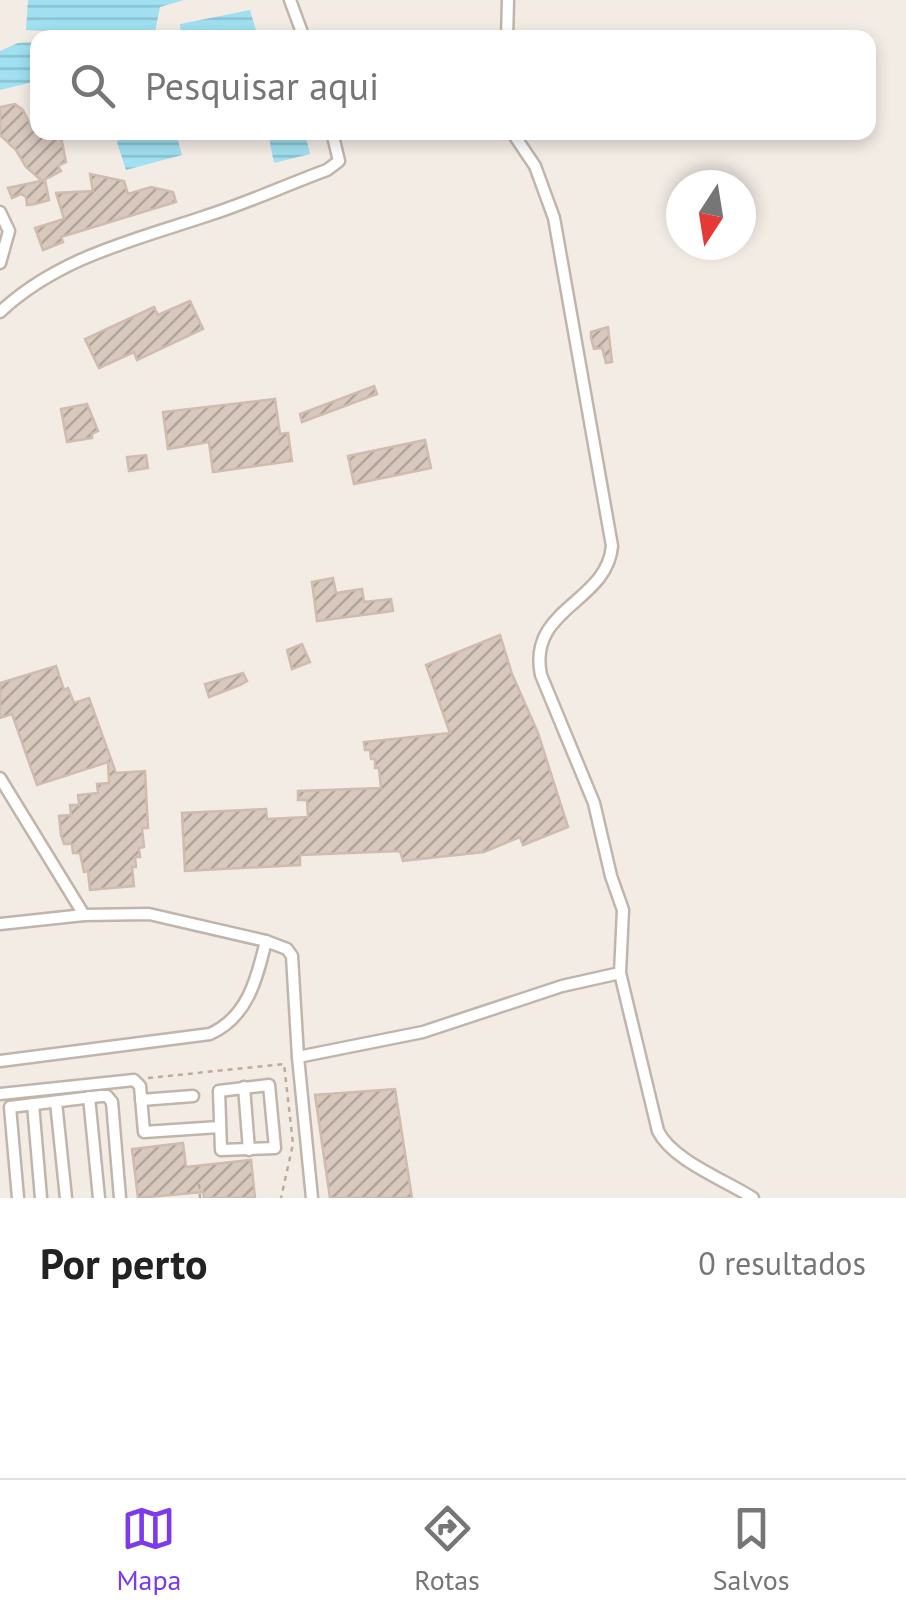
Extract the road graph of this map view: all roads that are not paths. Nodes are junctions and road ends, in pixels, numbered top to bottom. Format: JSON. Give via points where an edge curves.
{"nodes":[{"id":1,"x":290,"y":0,"type":"edge"},
{"id":2,"x":508,"y":0,"type":"edge"},
{"id":3,"x":301,"y":30,"type":"edge"},
{"id":4,"x":507,"y":30,"type":"edge"},
{"id":5,"x":334,"y":140,"type":"edge"},
{"id":6,"x":517,"y":140,"type":"edge"},
{"id":7,"x":0,"y":212,"type":"edge"},
{"id":8,"x":0,"y":263,"type":"edge"},
{"id":9,"x":0,"y":312,"type":"edge"},
{"id":10,"x":0,"y":778,"type":"edge"},
{"id":11,"x":84,"y":915,"type":"junction"},
{"id":12,"x":0,"y":924,"type":"edge"},
{"id":13,"x":266,"y":940,"type":"junction"},
{"id":14,"x":620,"y":973,"type":"junction"},
{"id":15,"x":298,"y":1056,"type":"junction"},
{"id":16,"x":0,"y":1062,"type":"edge"},
{"id":17,"x":244,"y":1087,"type":"junction"},
{"id":18,"x":0,"y":1094,"type":"edge"},
{"id":19,"x":193,"y":1096,"type":"dead end"},
{"id":20,"x":88,"y":1097,"type":"junction"},
{"id":21,"x":141,"y":1100,"type":"junction"},
{"id":22,"x":56,"y":1102,"type":"junction"},
{"id":23,"x":33,"y":1104,"type":"junction"},
{"id":24,"x":218,"y":1126,"type":"junction"},
{"id":25,"x":248,"y":1150,"type":"junction"},
{"id":26,"x":18,"y":1198,"type":"edge"},
{"id":27,"x":41,"y":1198,"type":"edge"},
{"id":28,"x":66,"y":1198,"type":"edge"},
{"id":29,"x":98,"y":1198,"type":"edge"},
{"id":30,"x":120,"y":1198,"type":"edge"},
{"id":31,"x":312,"y":1198,"type":"edge"},
{"id":32,"x":753,"y":1198,"type":"edge"}],
"edges":[{"from":1,"to":3,"type":"street"},
{"from":2,"to":4,"type":"street"},
{"from":5,"to":9,"type":"street","via":[[339,161],[328,170],[119,242],[61,268]]},
{"from":6,"to":14,"type":"street","via":[[554,218],[611,528],[605,572],[548,628],[538,655],[594,804],[623,910]]},
{"from":7,"to":8,"type":"street","via":[[9,228]]},
{"from":10,"to":11,"type":"street"},
{"from":11,"to":12,"type":"street"},
{"from":11,"to":13,"type":"street","via":[[171,916]]},
{"from":13,"to":15,"type":"street","via":[[292,956]]},
{"from":13,"to":16,"type":"street","via":[[254,990],[224,1028]]},
{"from":14,"to":15,"type":"street","via":[[424,1032]]},
{"from":14,"to":32,"type":"street","via":[[662,1141]]},
{"from":15,"to":31,"type":"street"},
{"from":17,"to":24,"type":"street","via":[[219,1091]]},
{"from":17,"to":25,"type":"street"},
{"from":17,"to":25,"type":"street","via":[[269,1084],[276,1146]]},
{"from":18,"to":21,"type":"street","via":[[130,1080],[140,1086]]},
{"from":19,"to":21,"type":"street"},
{"from":20,"to":22,"type":"street"},
{"from":20,"to":29,"type":"street"},
{"from":20,"to":30,"type":"street","via":[[112,1102]]},
{"from":21,"to":24,"type":"street","via":[[144,1132]]},
{"from":22,"to":23,"type":"street"},
{"from":22,"to":28,"type":"street"},
{"from":23,"to":26,"type":"street","via":[[9,1109]]},
{"from":23,"to":27,"type":"street"},
{"from":24,"to":25,"type":"street","via":[[221,1150]]}]}
